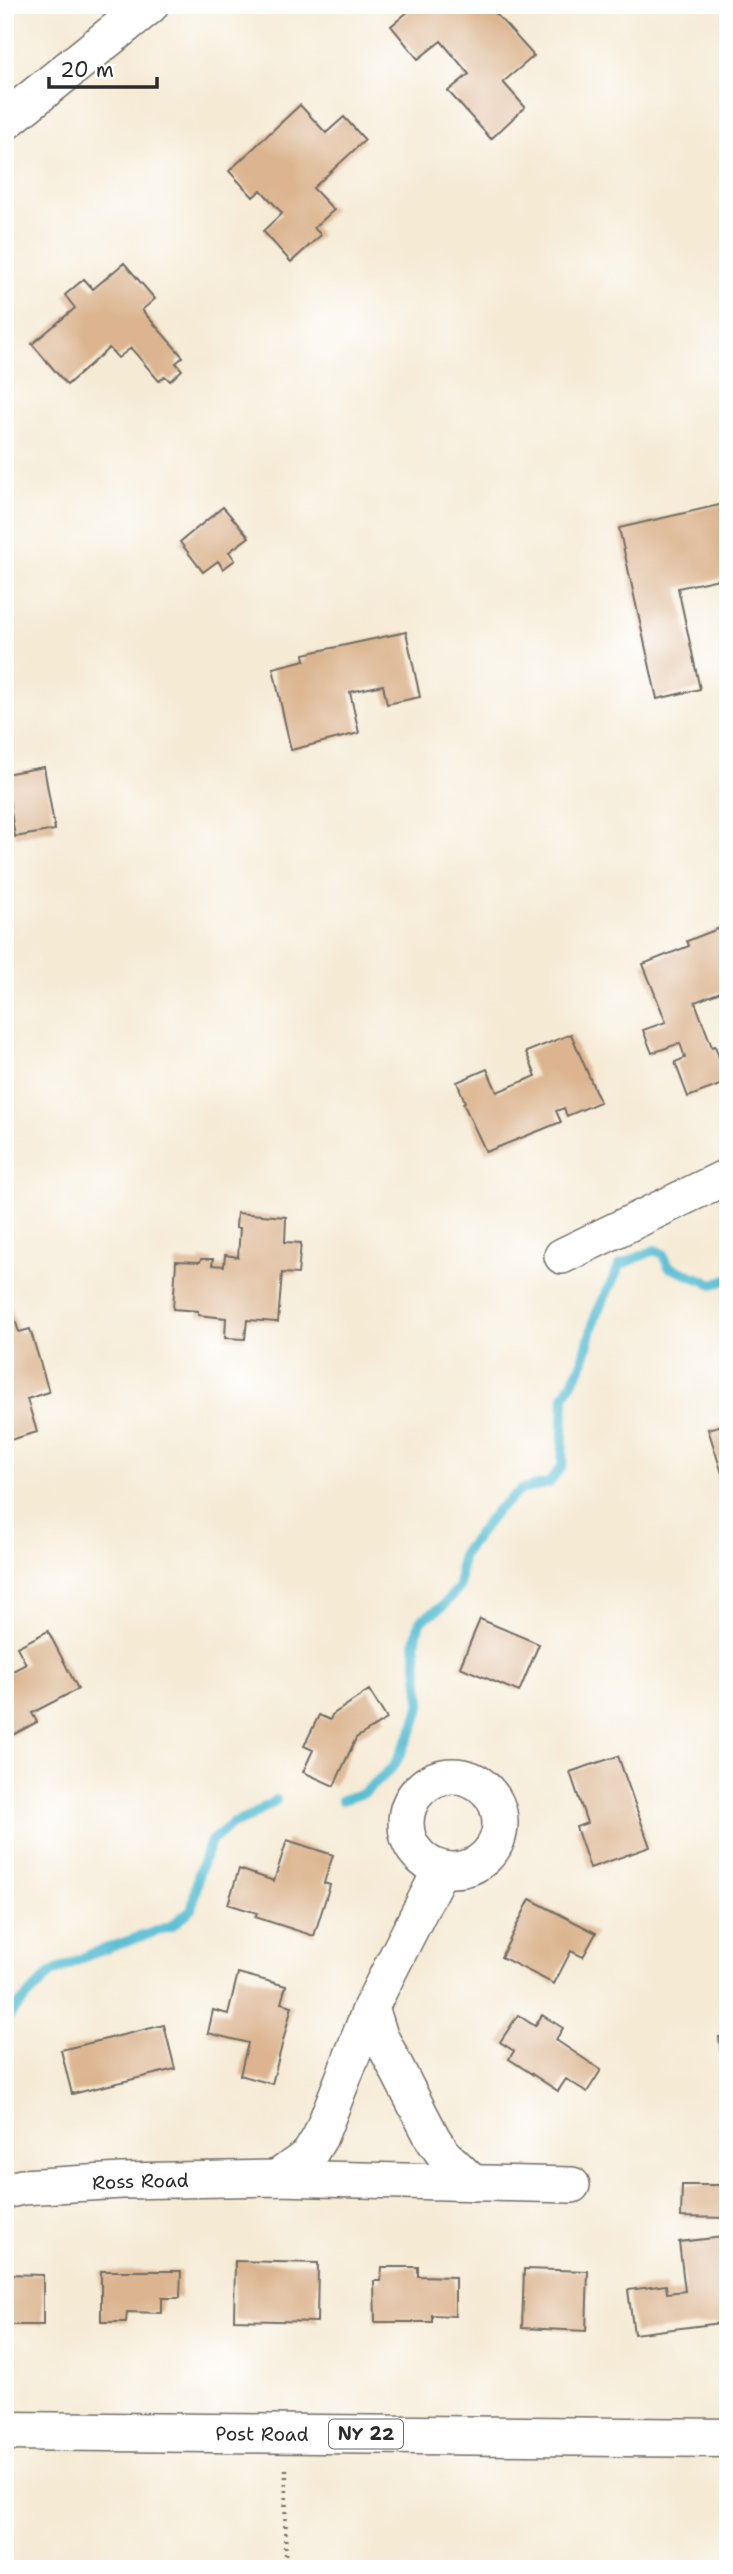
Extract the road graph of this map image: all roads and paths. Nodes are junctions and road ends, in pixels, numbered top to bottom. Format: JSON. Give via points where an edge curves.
{"nodes":[{"id":1,"x":149,"y":5,"type":"edge"},
{"id":2,"x":5,"y":121,"type":"edge"},
{"id":3,"x":728,"y":1176,"type":"edge"},
{"id":4,"x":562,"y":1256,"type":"dead end"},
{"id":5,"x":441,"y":1869,"type":"dead end"},
{"id":6,"x":372,"y":2007,"type":"junction"},
{"id":7,"x":277,"y":2178,"type":"junction"},
{"id":8,"x":473,"y":2183,"type":"junction"},
{"id":9,"x":572,"y":2185,"type":"dead end"},
{"id":10,"x":5,"y":2191,"type":"edge"},
{"id":11,"x":5,"y":2431,"type":"edge"},
{"id":12,"x":286,"y":2434,"type":"junction"},
{"id":13,"x":728,"y":2438,"type":"edge"},
{"id":14,"x":285,"y":2569,"type":"edge"}],
"edges":[{"from":1,"to":2,"type":"main road"},
{"from":3,"to":4,"type":"street"},
{"from":5,"to":6,"type":"street"},
{"from":6,"to":7,"type":"street","via":[[320,2137],[309,2155]]},
{"from":6,"to":8,"type":"street","via":[[380,2036],[433,2139]]},
{"from":7,"to":8,"type":"street","name":"Ross Road"},
{"from":7,"to":10,"type":"street","name":"Ross Road","via":[[122,2181]]},
{"from":8,"to":9,"type":"street","name":"Ross Road"},
{"from":11,"to":12,"type":"main road","name":"Post Road","number":"NY 22"},
{"from":12,"to":13,"type":"main road","name":"Post Road","number":"NY 22"},
{"from":12,"to":14,"type":"path"}]}
